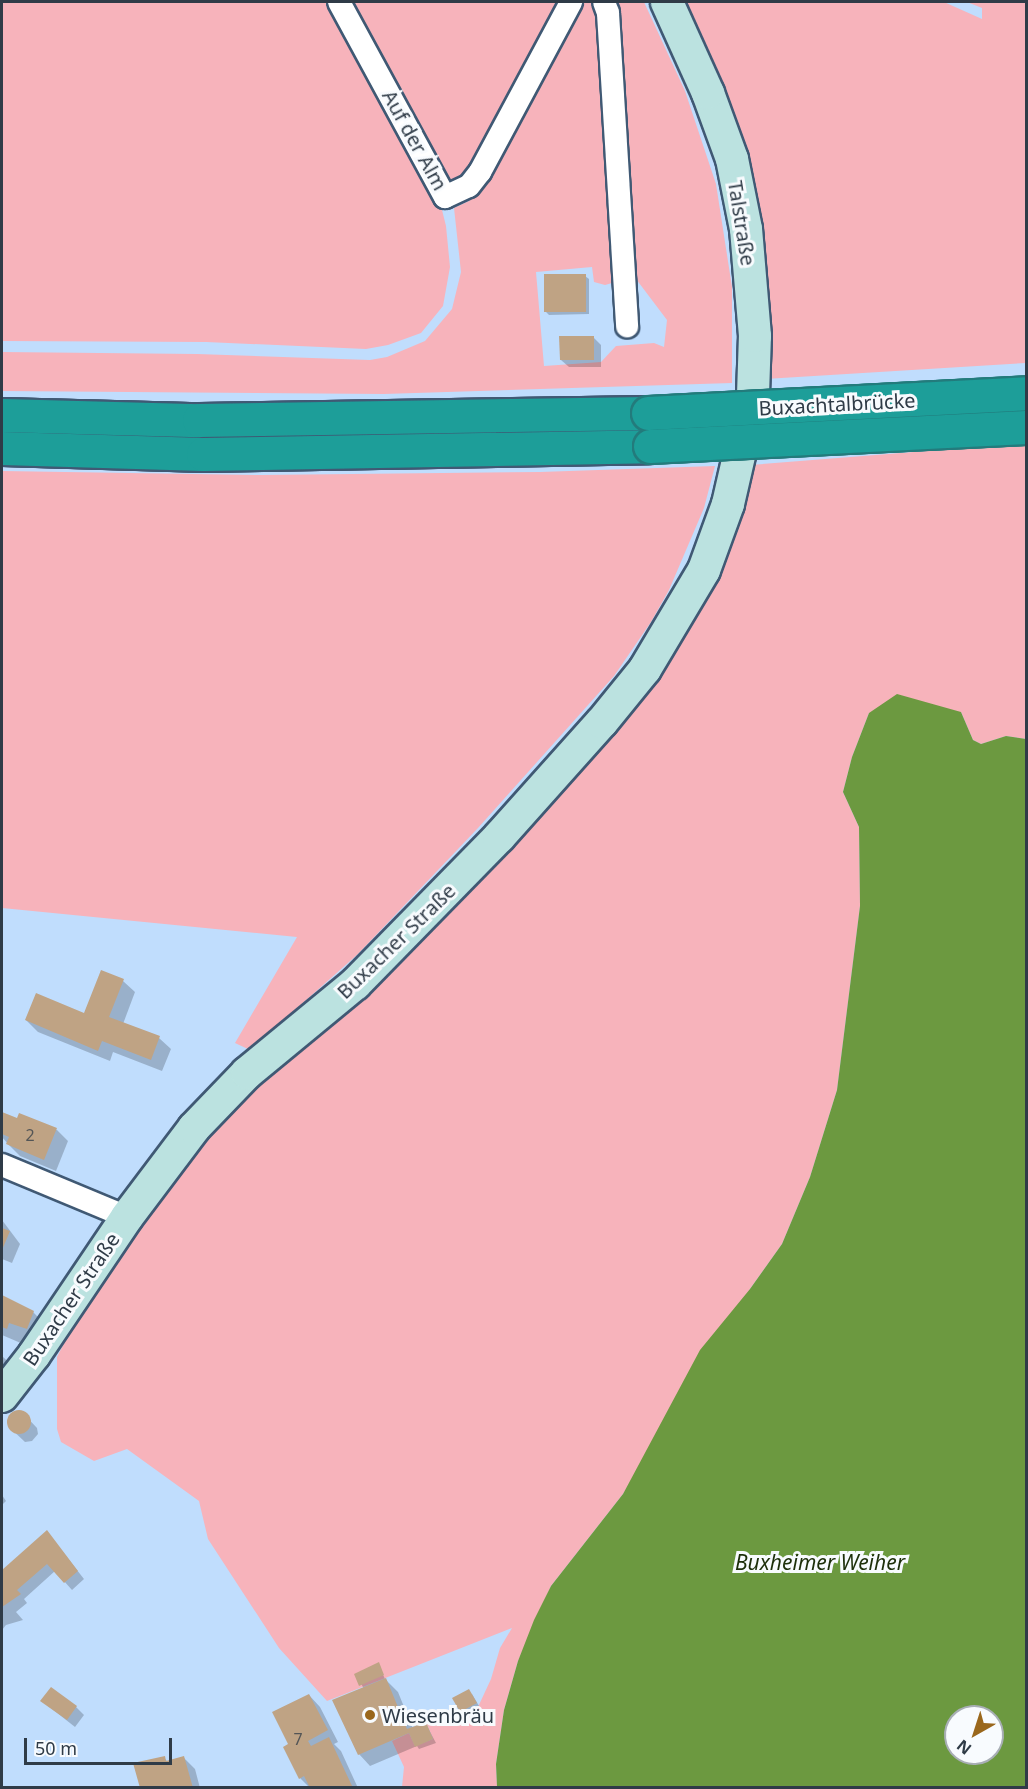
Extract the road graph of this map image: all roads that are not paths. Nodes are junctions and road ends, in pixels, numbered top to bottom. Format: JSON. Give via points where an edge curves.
{"nodes":[{"id":1,"x":339,"y":2,"type":"edge"},
{"id":2,"x":571,"y":2,"type":"edge"},
{"id":3,"x":604,"y":2,"type":"edge"},
{"id":4,"x":667,"y":2,"type":"edge"},
{"id":5,"x":627,"y":326,"type":"dead end"},
{"id":6,"x":1026,"y":393,"type":"edge"},
{"id":7,"x":2,"y":416,"type":"edge"},
{"id":8,"x":1026,"y":427,"type":"edge"},
{"id":9,"x":2,"y":448,"type":"edge"},
{"id":10,"x":740,"y":455,"type":"joint"},
{"id":11,"x":2,"y":1165,"type":"edge"},
{"id":12,"x":127,"y":1217,"type":"junction"},
{"id":13,"x":2,"y":1396,"type":"edge"}],
"edges":[{"from":1,"to":2,"type":"street","name":"Auf der Alm","via":[[446,197],[469,186],[480,172]]},
{"from":3,"to":5,"type":"street","via":[[608,13]]},
{"from":4,"to":10,"type":"street","name":"Talstraße","via":[[708,93],[732,159],[746,229],[754,336],[753,384]]},
{"from":6,"to":7,"type":"highway","name":"Buxachtalbrücke","bridge":true,"via":[[648,413],[199,420]]},
{"from":8,"to":9,"type":"highway","name":"Buxachtalbrücke","bridge":true,"via":[[650,446],[203,454]]},
{"from":10,"to":12,"type":"street","name":"Buxacher Straße","via":[[721,526],[704,570],[658,650],[626,693],[405,936],[218,1102]]},
{"from":11,"to":12,"type":"street"},
{"from":12,"to":13,"type":"street","name":"Buxacher Straße"}]}
